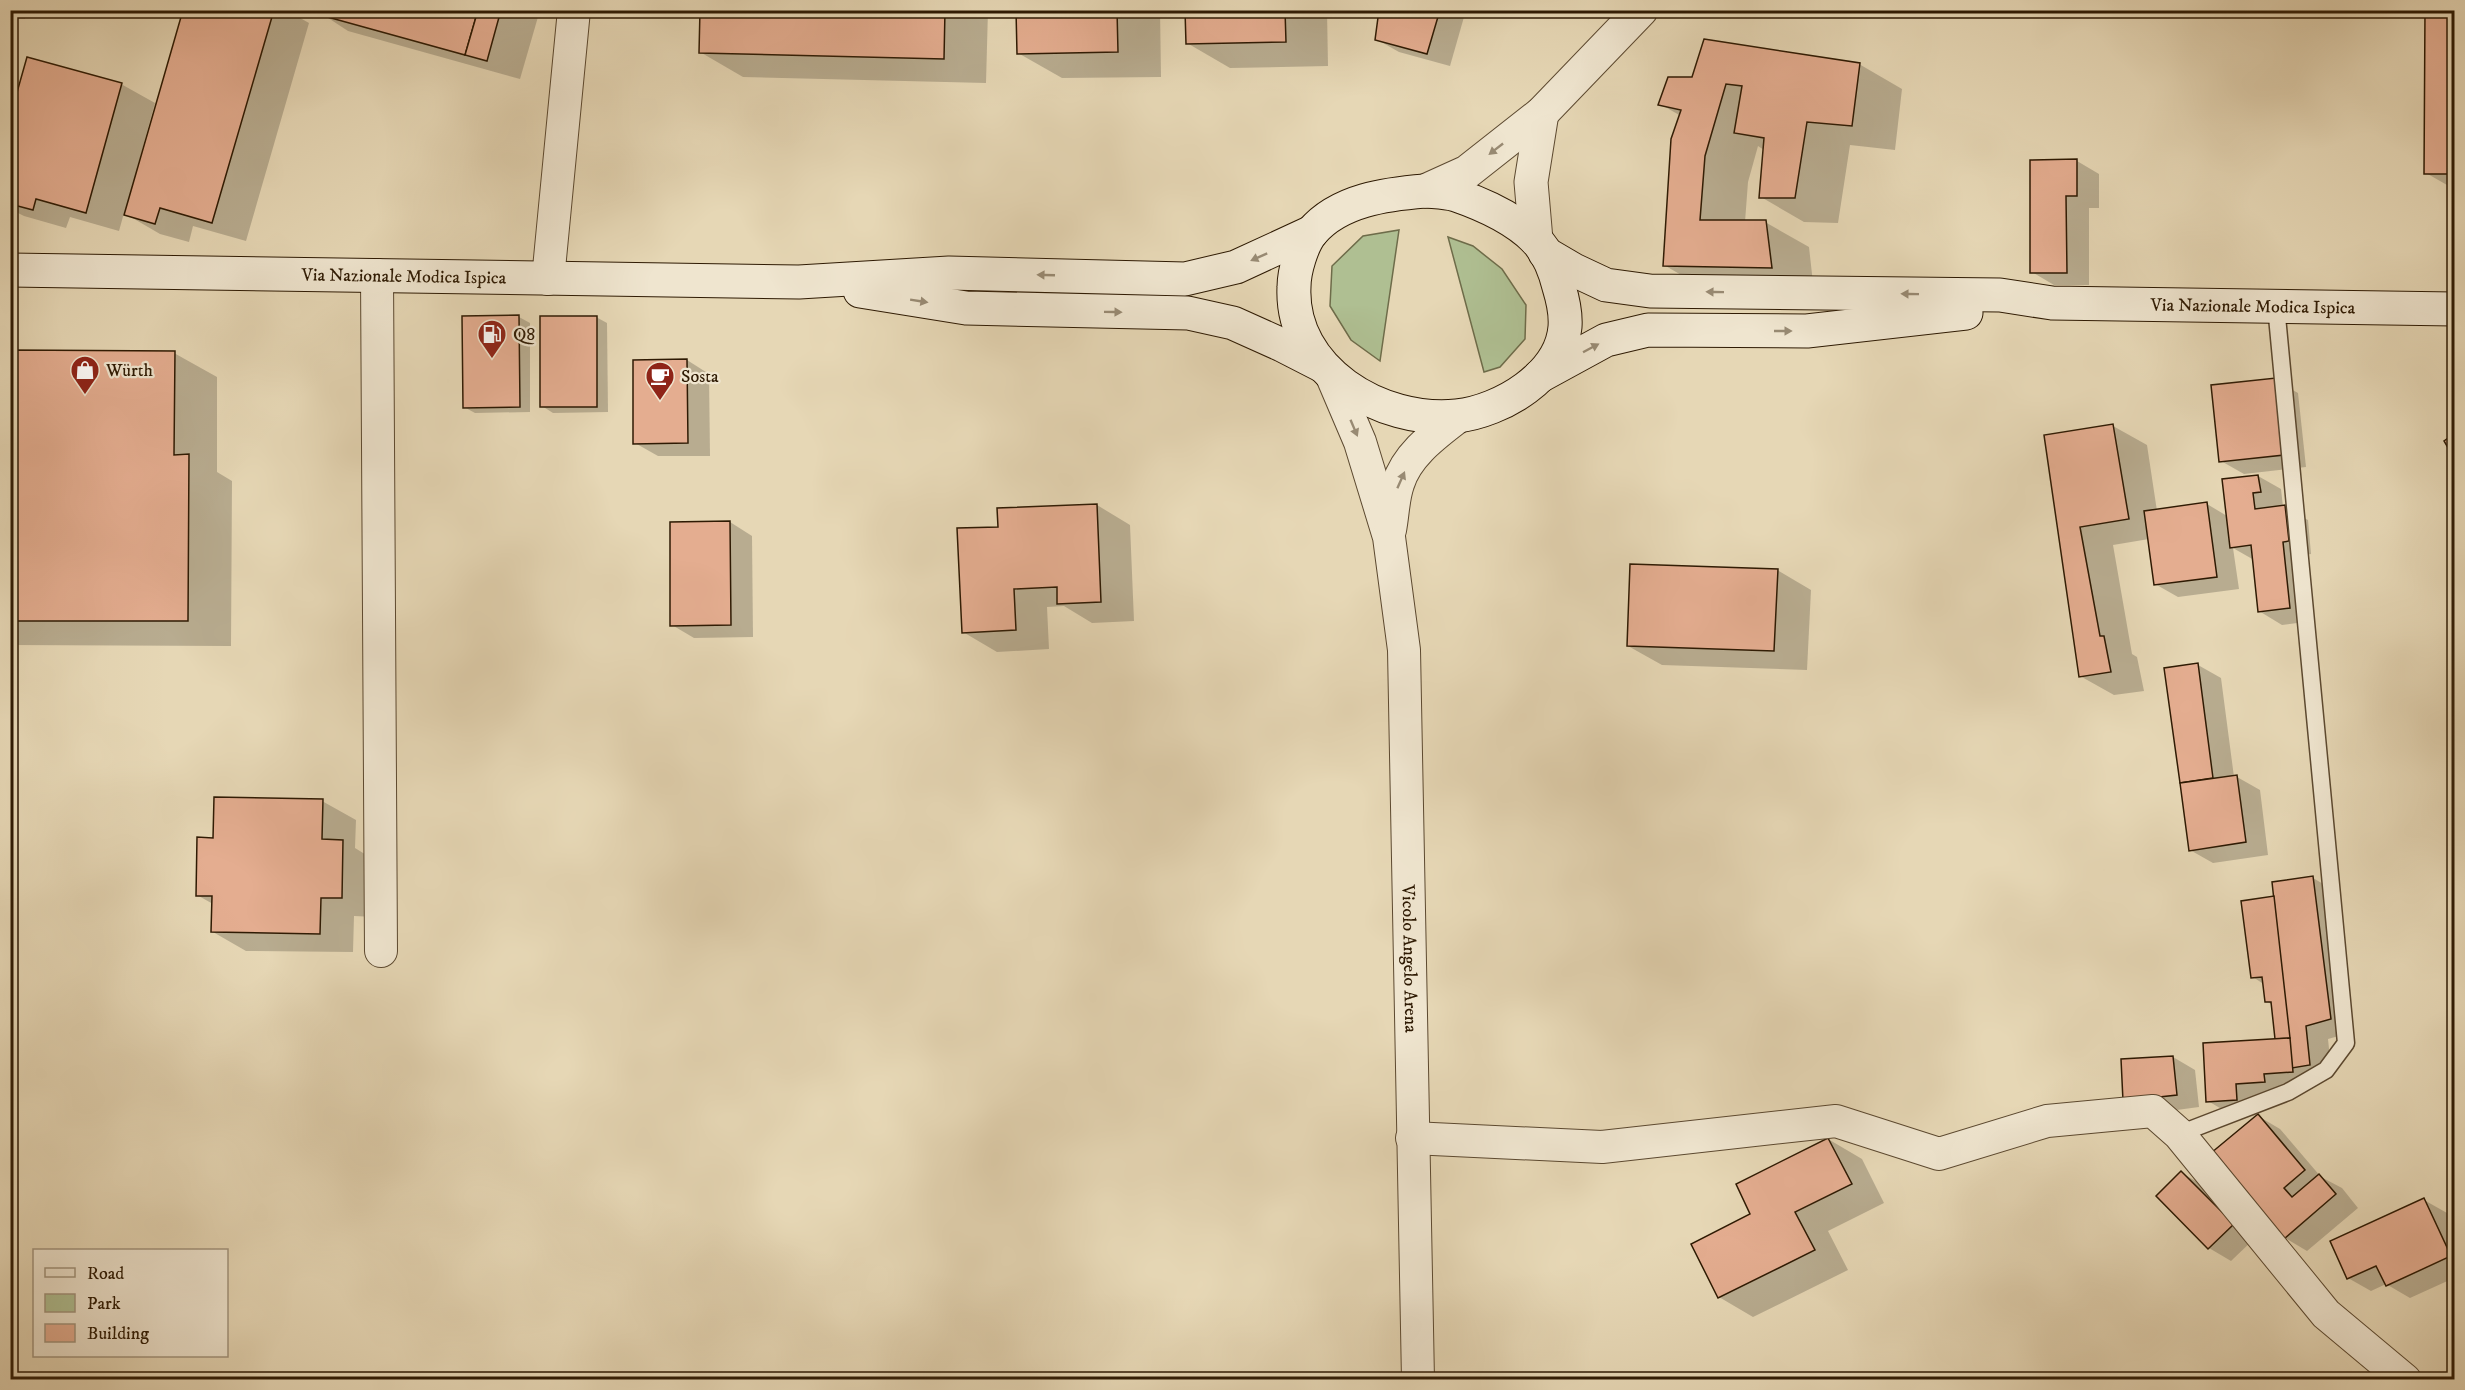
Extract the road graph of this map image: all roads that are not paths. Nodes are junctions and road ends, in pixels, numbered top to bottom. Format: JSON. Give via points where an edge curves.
{"nodes":[{"id":1,"x":574,"y":10,"type":"edge"},
{"id":2,"x":1641,"y":10,"type":"edge"},
{"id":3,"x":1542,"y":113,"type":"junction"},
{"id":4,"x":1425,"y":191,"type":"junction"},
{"id":5,"x":1312,"y":232,"type":"junction"},
{"id":6,"x":1541,"y":247,"type":"junction"},
{"id":7,"x":10,"y":270,"type":"edge"},
{"id":8,"x":377,"y":275,"type":"junction"},
{"id":9,"x":548,"y":279,"type":"junction"},
{"id":10,"x":799,"y":282,"type":"junction"},
{"id":11,"x":2052,"y":303,"type":"junction"},
{"id":12,"x":2276,"y":306,"type":"junction"},
{"id":13,"x":2454,"y":309,"type":"edge"},
{"id":14,"x":1326,"y":370,"type":"junction"},
{"id":15,"x":1540,"y":376,"type":"junction"},
{"id":16,"x":1459,"y":416,"type":"junction"},
{"id":17,"x":1389,"y":537,"type":"junction"},
{"id":18,"x":381,"y":951,"type":"dead end"},
{"id":19,"x":2179,"y":1134,"type":"junction"},
{"id":20,"x":1412,"y":1138,"type":"junction"},
{"id":21,"x":1418,"y":1380,"type":"edge"},
{"id":22,"x":2405,"y":1380,"type":"edge"}],
"edges":[{"from":1,"to":9,"type":"street"},
{"from":2,"to":3,"type":"main road"},
{"from":3,"to":4,"type":"main road","one_way":true,"via":[[1467,172]]},
{"from":3,"to":6,"type":"main road","via":[[1531,182]]},
{"from":4,"to":5,"type":"main road","via":[[1361,201]]},
{"from":4,"to":6,"type":"main road","via":[[1454,195],[1485,207],[1525,230]]},
{"from":5,"to":10,"type":"main road","one_way":true,"via":[[1236,267],[1185,279],[949,273]]},
{"from":5,"to":14,"type":"main road","via":[[1294,271],[1293,306],[1304,336]]},
{"from":11,"to":6,"type":"main road","one_way":true,"via":[[2000,295],[1650,291],[1606,285],[1574,270]]},
{"from":6,"to":15,"type":"main road","via":[[1555,273],[1565,329],[1554,358]]},
{"from":7,"to":8,"type":"main road","name":"Via Nazionale Modica Ispica"},
{"from":8,"to":9,"type":"main road","name":"Via Nazionale Modica Ispica"},
{"from":8,"to":18,"type":"street"},
{"from":9,"to":10,"type":"main road","name":"Via Nazionale Modica Ispica"},
{"from":10,"to":14,"type":"main road","one_way":true,"via":[[966,308],[1188,313],[1233,323]]},
{"from":11,"to":12,"type":"main road","name":"Via Nazionale Modica Ispica"},
{"from":15,"to":11,"type":"main road","one_way":true,"via":[[1606,340],[1648,330],[1807,331]]},
{"from":12,"to":13,"type":"main road","name":"Via Nazionale Modica Ispica"},
{"from":12,"to":19,"type":"lane","via":[[2346,1043],[2326,1070],[2288,1092]]},
{"from":14,"to":16,"type":"main road","via":[[1383,407],[1415,417]]},
{"from":14,"to":17,"type":"street","one_way":true,"via":[[1360,442]]},
{"from":15,"to":16,"type":"main road","via":[[1514,397]]},
{"from":17,"to":16,"type":"street","one_way":true,"via":[[1398,483],[1414,456]]},
{"from":17,"to":20,"type":"street","name":"Vicolo Angelo Arena","via":[[1404,650]]},
{"from":19,"to":20,"type":"street","via":[[2152,1111],[2047,1121],[1939,1154],[1836,1120],[1602,1147]]},
{"from":19,"to":22,"type":"street","via":[[2326,1314]]},
{"from":20,"to":21,"type":"street","name":"Vicolo Angelo Arena"}]}
